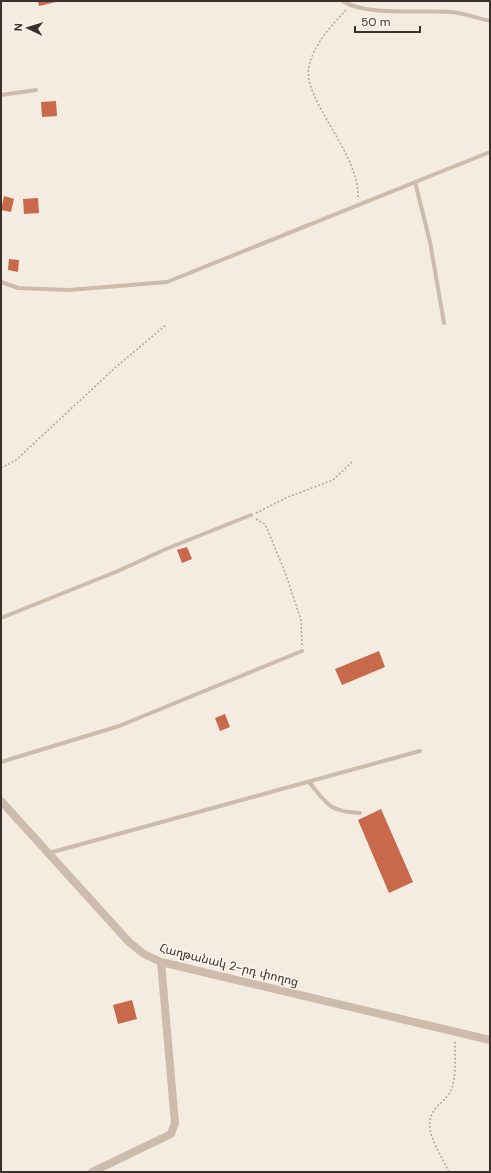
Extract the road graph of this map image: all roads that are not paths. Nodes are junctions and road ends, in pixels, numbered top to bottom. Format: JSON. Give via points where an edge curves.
{"nodes":[{"id":1,"x":343,"y":1,"type":"edge"},
{"id":2,"x":490,"y":21,"type":"edge"},
{"id":3,"x":36,"y":90,"type":"dead end"},
{"id":4,"x":1,"y":95,"type":"edge"},
{"id":5,"x":490,"y":152,"type":"edge"},
{"id":6,"x":415,"y":182,"type":"junction"},
{"id":7,"x":1,"y":282,"type":"edge"},
{"id":8,"x":444,"y":323,"type":"dead end"},
{"id":9,"x":250,"y":515,"type":"road end"},
{"id":10,"x":1,"y":618,"type":"edge"},
{"id":11,"x":302,"y":651,"type":"road end"},
{"id":12,"x":420,"y":751,"type":"dead end"},
{"id":13,"x":1,"y":762,"type":"edge"},
{"id":14,"x":309,"y":782,"type":"junction"},
{"id":15,"x":1,"y":801,"type":"edge"},
{"id":16,"x":360,"y":813,"type":"dead end"},
{"id":17,"x":49,"y":853,"type":"junction"},
{"id":18,"x":161,"y":962,"type":"junction"},
{"id":19,"x":490,"y":1040,"type":"edge"},
{"id":20,"x":92,"y":1172,"type":"edge"}],
"edges":[{"from":1,"to":2,"type":"lane","via":[[350,6],[373,10],[453,12]]},
{"from":3,"to":4,"type":"lane"},
{"from":5,"to":6,"type":"lane"},
{"from":6,"to":7,"type":"lane","via":[[168,282],[69,290],[18,288]]},
{"from":6,"to":8,"type":"lane","via":[[430,242]]},
{"from":9,"to":10,"type":"lane"},
{"from":11,"to":13,"type":"lane","via":[[119,726]]},
{"from":12,"to":14,"type":"lane"},
{"from":14,"to":16,"type":"lane","via":[[330,807]]},
{"from":14,"to":17,"type":"lane"},
{"from":15,"to":17,"type":"street","name":"Հաղթանակ 2-րդ փողոց"},
{"from":17,"to":18,"type":"street","name":"Հաղթանակ 2-րդ փողոց","via":[[129,942],[144,954]]},
{"from":18,"to":19,"type":"street","name":"Հաղթանակ 2-րդ փողոց"},
{"from":18,"to":20,"type":"street","via":[[175,1123],[171,1134]]}]}
